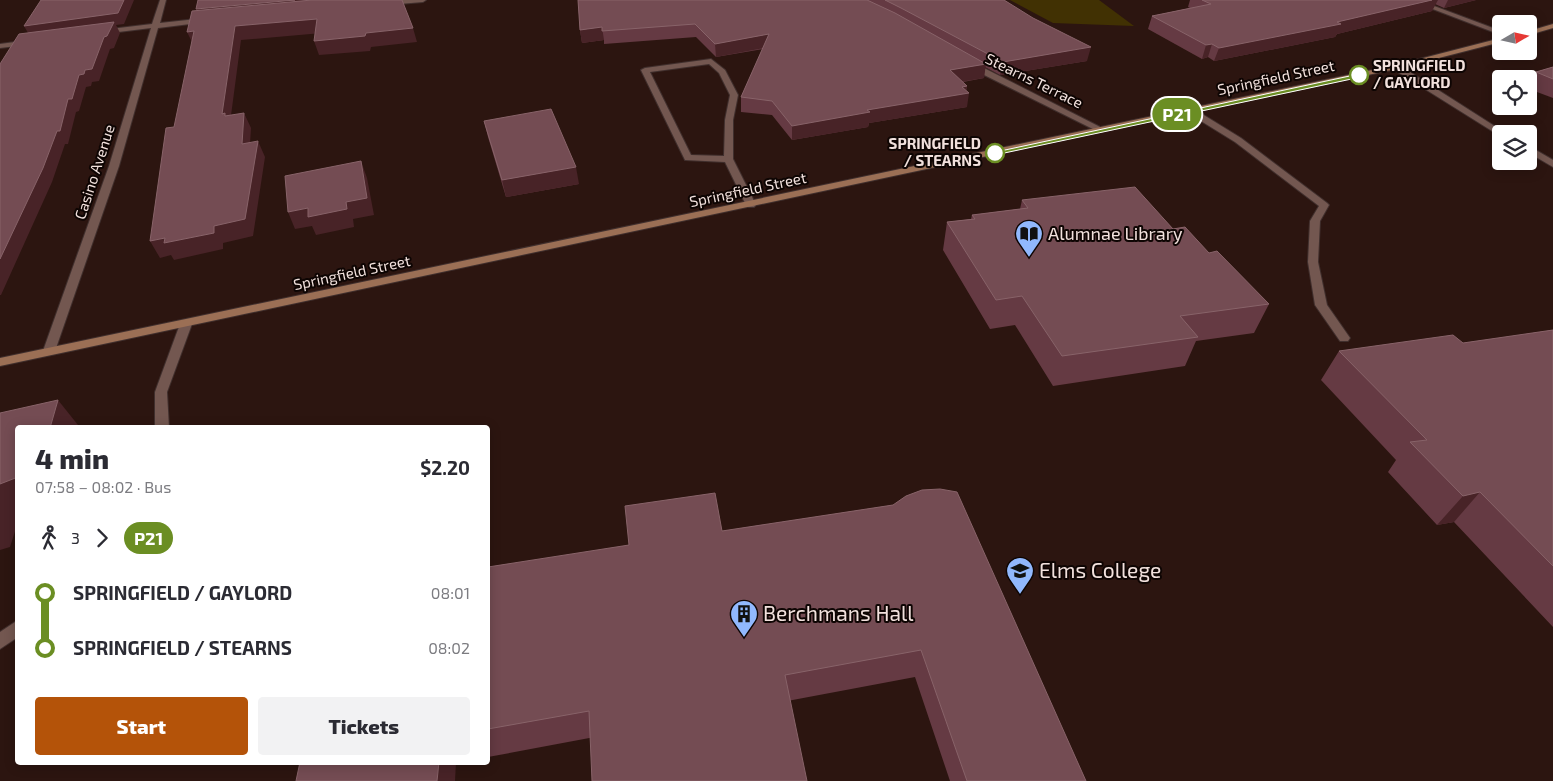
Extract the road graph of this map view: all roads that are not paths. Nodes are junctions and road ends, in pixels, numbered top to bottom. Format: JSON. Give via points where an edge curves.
{"nodes":[{"id":1,"x":163,"y":0,"type":"edge"},
{"id":2,"x":423,"y":0,"type":"edge"},
{"id":3,"x":1412,"y":0,"type":"edge"},
{"id":4,"x":377,"y":4,"type":"edge"},
{"id":5,"x":214,"y":19,"type":"edge"},
{"id":6,"x":156,"y":24,"type":"junction"},
{"id":7,"x":1553,"y":26,"type":"edge"},
{"id":8,"x":1492,"y":30,"type":"edge"},
{"id":9,"x":1538,"y":30,"type":"edge"},
{"id":10,"x":98,"y":33,"type":"edge"},
{"id":11,"x":39,"y":41,"type":"edge"},
{"id":12,"x":1492,"y":42,"type":"edge"},
{"id":13,"x":0,"y":46,"type":"edge"},
{"id":14,"x":962,"y":60,"type":"edge"},
{"id":15,"x":1396,"y":67,"type":"junction"},
{"id":16,"x":1191,"y":111,"type":"junction"},
{"id":17,"x":1492,"y":127,"type":"edge"},
{"id":18,"x":1102,"y":130,"type":"junction"},
{"id":19,"x":1537,"y":154,"type":"edge"},
{"id":20,"x":728,"y":159,"type":"junction"},
{"id":21,"x":1553,"y":164,"type":"edge"},
{"id":22,"x":750,"y":204,"type":"junction"},
{"id":23,"x":186,"y":324,"type":"junction"},
{"id":24,"x":1344,"y":338,"type":"dead end"},
{"id":25,"x":49,"y":351,"type":"junction"},
{"id":26,"x":0,"y":362,"type":"edge"},
{"id":27,"x":162,"y":425,"type":"edge"},
{"id":28,"x":15,"y":630,"type":"edge"},
{"id":29,"x":0,"y":642,"type":"edge"}],
"edges":[{"from":1,"to":6,"type":"street","name":"Casino Avenue"},
{"from":2,"to":4,"type":"street"},
{"from":3,"to":8,"type":"street"},
{"from":5,"to":6,"type":"street"},
{"from":6,"to":10,"type":"street"},
{"from":6,"to":25,"type":"street","name":"Casino Avenue","via":[[114,166]]},
{"from":7,"to":9,"type":"main road"},
{"from":11,"to":13,"type":"street"},
{"from":12,"to":15,"type":"main road","name":"Springfield Street"},
{"from":14,"to":18,"type":"street","name":"Stearns Terrace"},
{"from":15,"to":16,"type":"main road","name":"Springfield Street"},
{"from":15,"to":17,"type":"street"},
{"from":16,"to":18,"type":"main road","name":"Springfield Street"},
{"from":16,"to":24,"type":"street","via":[[1238,140],[1324,205],[1315,221],[1313,262],[1321,305]]},
{"from":18,"to":22,"type":"main road","name":"Springfield Street"},
{"from":19,"to":21,"type":"street"},
{"from":20,"to":20,"type":"street","via":[[729,120],[734,96],[722,72],[711,61],[644,70],[688,158]]},
{"from":20,"to":22,"type":"street"},
{"from":22,"to":23,"type":"main road","name":"Springfield Street"},
{"from":23,"to":25,"type":"main road","name":"Springfield Street"},
{"from":23,"to":27,"type":"street","via":[[161,392]]},
{"from":25,"to":26,"type":"main road","name":"Springfield Street"},
{"from":28,"to":29,"type":"street"}]}
